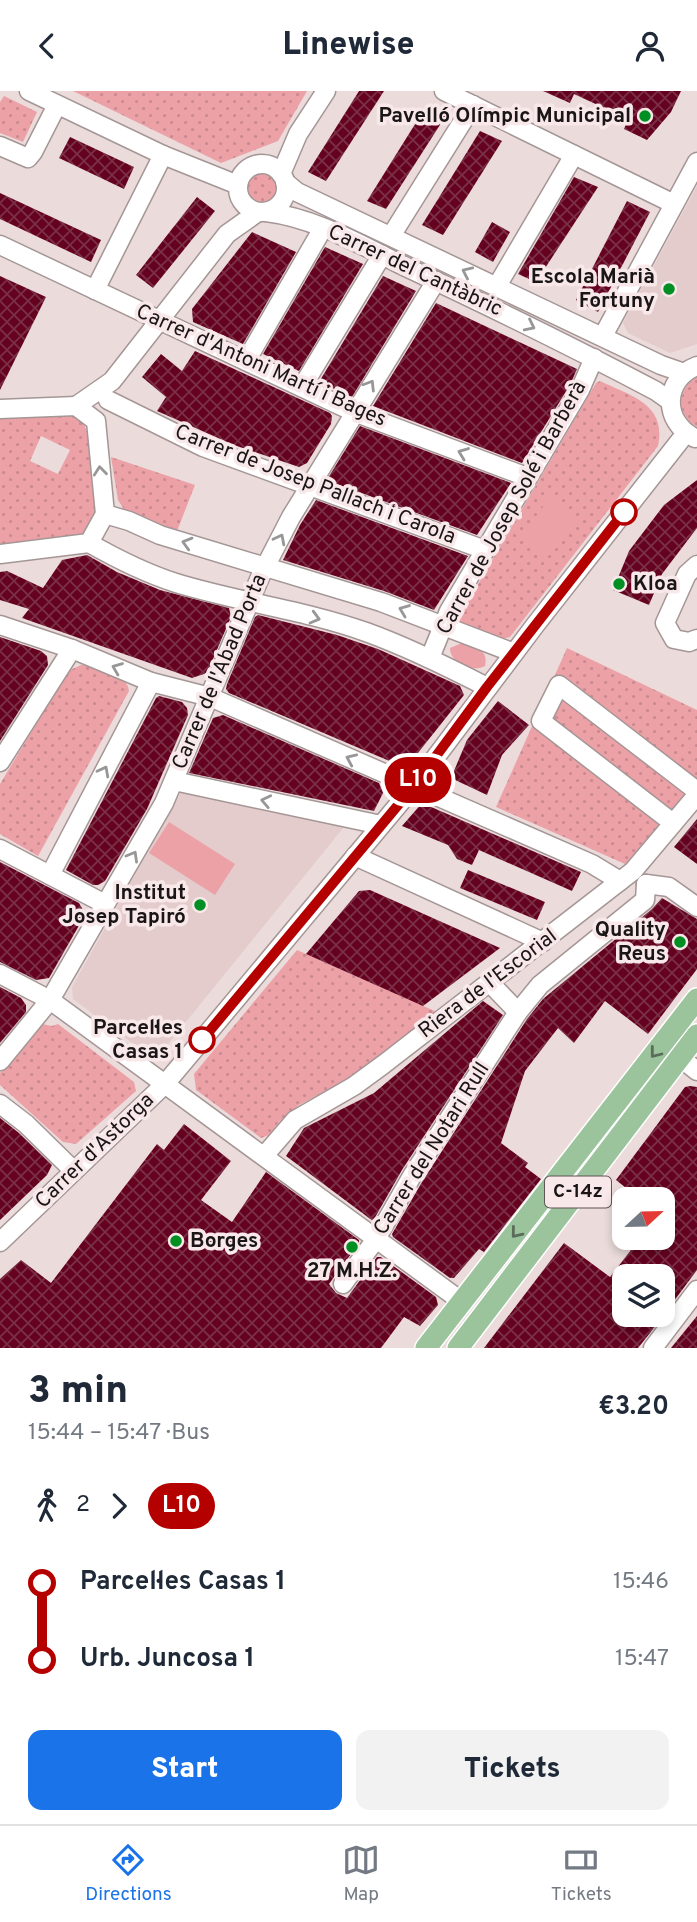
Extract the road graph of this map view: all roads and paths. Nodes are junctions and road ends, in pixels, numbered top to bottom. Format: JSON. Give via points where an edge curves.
{"nodes":[{"id":1,"x":29,"y":91,"type":"edge"},
{"id":2,"x":326,"y":91,"type":"edge"},
{"id":3,"x":444,"y":91,"type":"edge"},
{"id":4,"x":57,"y":105,"type":"junction"},
{"id":5,"x":473,"y":105,"type":"junction"},
{"id":6,"x":0,"y":146,"type":"edge"},
{"id":7,"x":163,"y":155,"type":"junction"},
{"id":8,"x":574,"y":155,"type":"junction"},
{"id":9,"x":697,"y":162,"type":"edge"},
{"id":10,"x":278,"y":173,"type":"junction"},
{"id":11,"x":239,"y":191,"type":"junction"},
{"id":12,"x":674,"y":204,"type":"junction"},
{"id":13,"x":262,"y":212,"type":"junction"},
{"id":14,"x":323,"y":227,"type":"junction"},
{"id":15,"x":227,"y":234,"type":"junction"},
{"id":16,"x":391,"y":236,"type":"junction"},
{"id":17,"x":0,"y":245,"type":"edge"},
{"id":18,"x":382,"y":255,"type":"junction"},
{"id":19,"x":436,"y":281,"type":"junction"},
{"id":20,"x":497,"y":286,"type":"junction"},
{"id":21,"x":95,"y":290,"type":"junction"},
{"id":22,"x":159,"y":321,"type":"junction"},
{"id":23,"x":603,"y":336,"type":"junction"},
{"id":24,"x":594,"y":358,"type":"junction"},
{"id":25,"x":246,"y":361,"type":"junction"},
{"id":26,"x":690,"y":369,"type":"edge"},
{"id":27,"x":112,"y":381,"type":"junction"},
{"id":28,"x":302,"y":387,"type":"junction"},
{"id":29,"x":108,"y":400,"type":"junction"},
{"id":30,"x":670,"y":401,"type":"junction"},
{"id":31,"x":76,"y":406,"type":"junction"},
{"id":32,"x":0,"y":409,"type":"edge"},
{"id":33,"x":354,"y":412,"type":"junction"},
{"id":34,"x":96,"y":421,"type":"junction"},
{"id":35,"x":692,"y":436,"type":"edge"},
{"id":36,"x":527,"y":477,"type":"junction"},
{"id":37,"x":310,"y":485,"type":"junction"},
{"id":38,"x":105,"y":514,"type":"junction"},
{"id":39,"x":89,"y":543,"type":"junction"},
{"id":40,"x":485,"y":550,"type":"junction"},
{"id":41,"x":0,"y":554,"type":"edge"},
{"id":42,"x":697,"y":565,"type":"edge"},
{"id":43,"x":265,"y":567,"type":"junction"},
{"id":44,"x":250,"y":600,"type":"junction"},
{"id":45,"x":0,"y":625,"type":"edge"},
{"id":46,"x":443,"y":625,"type":"junction"},
{"id":47,"x":697,"y":639,"type":"edge"},
{"id":48,"x":72,"y":649,"type":"junction"},
{"id":49,"x":514,"y":653,"type":"junction"},
{"id":50,"x":430,"y":658,"type":"junction"},
{"id":51,"x":151,"y":682,"type":"junction"},
{"id":52,"x":487,"y":687,"type":"junction"},
{"id":53,"x":210,"y":697,"type":"junction"},
{"id":54,"x":0,"y":762,"type":"edge"},
{"id":55,"x":174,"y":781,"type":"junction"},
{"id":56,"x":414,"y":786,"type":"junction"},
{"id":57,"x":697,"y":793,"type":"edge"},
{"id":58,"x":673,"y":823,"type":"junction"},
{"id":59,"x":381,"y":825,"type":"junction"},
{"id":60,"x":0,"y":849,"type":"edge"},
{"id":61,"x":355,"y":856,"type":"junction"},
{"id":62,"x":592,"y":864,"type":"junction"},
{"id":63,"x":50,"y":875,"type":"junction"},
{"id":64,"x":633,"y":879,"type":"junction"},
{"id":65,"x":602,"y":896,"type":"junction"},
{"id":66,"x":105,"y":904,"type":"junction"},
{"id":67,"x":697,"y":908,"type":"edge"},
{"id":68,"x":543,"y":942,"type":"junction"},
{"id":69,"x":0,"y":974,"type":"edge"},
{"id":70,"x":490,"y":983,"type":"junction"},
{"id":71,"x":697,"y":999,"type":"edge"},
{"id":72,"x":50,"y":1000,"type":"junction"},
{"id":73,"x":517,"y":1012,"type":"junction"},
{"id":74,"x":697,"y":1035,"type":"edge"},
{"id":75,"x":0,"y":1061,"type":"edge"},
{"id":76,"x":694,"y":1061,"type":"edge"},
{"id":77,"x":165,"y":1084,"type":"junction"},
{"id":78,"x":0,"y":1104,"type":"edge"},
{"id":79,"x":264,"y":1156,"type":"junction"},
{"id":80,"x":74,"y":1171,"type":"junction"},
{"id":81,"x":376,"y":1240,"type":"junction"},
{"id":82,"x":0,"y":1243,"type":"edge"},
{"id":83,"x":343,"y":1284,"type":"dead end"},
{"id":84,"x":697,"y":1290,"type":"edge"},
{"id":85,"x":461,"y":1301,"type":"junction"},
{"id":86,"x":426,"y":1348,"type":"edge"},
{"id":87,"x":458,"y":1348,"type":"edge"},
{"id":88,"x":468,"y":1348,"type":"edge"},
{"id":89,"x":653,"y":1348,"type":"edge"}],
"edges":[{"from":1,"to":4,"type":"street"},
{"from":2,"to":10,"type":"street"},
{"from":3,"to":5,"type":"street"},
{"from":4,"to":6,"type":"street","via":[[28,158]]},
{"from":4,"to":7,"type":"street"},
{"from":5,"to":8,"type":"street"},
{"from":5,"to":16,"type":"street"},
{"from":7,"to":11,"type":"street"},
{"from":7,"to":21,"type":"street"},
{"from":8,"to":12,"type":"street"},
{"from":8,"to":20,"type":"street"},
{"from":9,"to":12,"type":"street"},
{"from":10,"to":11,"type":"street","via":[[250,167],[242,175]]},
{"from":10,"to":13,"type":"street","via":[[282,200],[276,208]]},
{"from":10,"to":16,"type":"street","name":"Carrer del Cantàbric","via":[[297,192]]},
{"from":11,"to":13,"type":"street","via":[[248,208]]},
{"from":11,"to":15,"type":"street"},
{"from":12,"to":23,"type":"street"},
{"from":13,"to":14,"type":"street","name":"Carrer del Cantàbric","via":[[289,215]]},
{"from":13,"to":15,"type":"street"},
{"from":14,"to":18,"type":"street","name":"Carrer del Cantàbric"},
{"from":14,"to":25,"type":"street"},
{"from":15,"to":22,"type":"street"},
{"from":20,"to":16,"type":"street","name":"Carrer del Cantàbric","one_way":true},
{"from":17,"to":21,"type":"street","name":"Carrer d'Antoni Martí i Bages"},
{"from":18,"to":19,"type":"street","name":"Carrer del Cantàbric"},
{"from":18,"to":28,"type":"street"},
{"from":19,"to":24,"type":"street","name":"Carrer del Cantàbric","one_way":true},
{"from":33,"to":19,"type":"street","name":"Carrer de l'Abad Porta","one_way":true},
{"from":20,"to":23,"type":"street","name":"Carrer del Cantàbric"},
{"from":21,"to":22,"type":"street","name":"Carrer d'Antoni Martí i Bages"},
{"from":22,"to":25,"type":"street","name":"Carrer d'Antoni Martí i Bages"},
{"from":22,"to":27,"type":"street"},
{"from":23,"to":26,"type":"street","name":"Carrer del Cantàbric","via":[[660,365]]},
{"from":24,"to":30,"type":"street","name":"Carrer del Cantàbric"},
{"from":24,"to":36,"type":"street","name":"Carrer de Josep Solé i Barberà","via":[[580,390]]},
{"from":25,"to":28,"type":"street","name":"Carrer d'Antoni Martí i Bages"},
{"from":26,"to":30,"type":"street","via":[[673,388]]},
{"from":27,"to":29,"type":"street"},
{"from":27,"to":31,"type":"street"},
{"from":28,"to":33,"type":"street","name":"Carrer d'Antoni Martí i Bages"},
{"from":29,"to":34,"type":"street"},
{"from":29,"to":37,"type":"street","name":"Carrer de Josep Pallach i Carola","via":[[203,447]]},
{"from":30,"to":35,"type":"street","via":[[676,421]]},
{"from":31,"to":32,"type":"street"},
{"from":31,"to":34,"type":"street"},
{"from":36,"to":33,"type":"street","name":"Carrer d'Antoni Martí i Bages","one_way":true},
{"from":33,"to":37,"type":"street","name":"Carrer de l'Abad Porta"},
{"from":38,"to":34,"type":"street","one_way":true},
{"from":35,"to":49,"type":"street","name":"Carrer d'Astorga"},
{"from":36,"to":40,"type":"street","name":"Carrer de Josep Solé i Barberà"},
{"from":37,"to":40,"type":"street","name":"Carrer de Josep Pallach i Carola"},
{"from":43,"to":37,"type":"street","name":"Carrer de l'Abad Porta","one_way":true},
{"from":38,"to":39,"type":"street"},
{"from":43,"to":38,"type":"street","one_way":true},
{"from":39,"to":41,"type":"street"},
{"from":39,"to":44,"type":"street","via":[[129,565],[175,582]]},
{"from":40,"to":46,"type":"street","name":"Carrer de Josep Solé i Barberà"},
{"from":42,"to":47,"type":"street","via":[[687,574],[665,623],[674,639]]},
{"from":43,"to":44,"type":"street","name":"Carrer de l'Abad Porta"},
{"from":46,"to":43,"type":"street","one_way":true},
{"from":44,"to":50,"type":"street","one_way":true,"via":[[365,632]]},
{"from":44,"to":53,"type":"street","name":"Carrer de l'Abad Porta"},
{"from":45,"to":48,"type":"street"},
{"from":46,"to":49,"type":"street"},
{"from":46,"to":50,"type":"street","name":"Carrer de Josep Solé i Barberà"},
{"from":51,"to":48,"type":"street","one_way":true},
{"from":48,"to":54,"type":"street"},
{"from":49,"to":52,"type":"street","name":"Carrer d'Astorga"},
{"from":50,"to":52,"type":"street"},
{"from":51,"to":53,"type":"street"},
{"from":63,"to":51,"type":"street","one_way":true},
{"from":52,"to":56,"type":"street","name":"Carrer d'Astorga"},
{"from":53,"to":55,"type":"street","name":"Carrer de l'Abad Porta"},
{"from":56,"to":53,"type":"street","one_way":true},
{"from":59,"to":55,"type":"street","one_way":true},
{"from":66,"to":55,"type":"street","name":"Carrer de l'Abad Porta","one_way":true},
{"from":56,"to":59,"type":"street","name":"Carrer d'Astorga"},
{"from":56,"to":62,"type":"street"},
{"from":57,"to":58,"type":"street","name":"Riera de l'Escorial"},
{"from":57,"to":58,"type":"street","via":[[559,685],[541,721]]},
{"from":58,"to":64,"type":"street","name":"Riera de l'Escorial"},
{"from":59,"to":61,"type":"street","name":"Carrer d'Astorga"},
{"from":60,"to":63,"type":"street"},
{"from":61,"to":68,"type":"street"},
{"from":61,"to":77,"type":"street","name":"Carrer d'Astorga"},
{"from":62,"to":64,"type":"street"},
{"from":62,"to":65,"type":"street","via":[[602,875]]},
{"from":63,"to":66,"type":"street"},
{"from":64,"to":65,"type":"street","name":"Riera de l'Escorial"},
{"from":64,"to":67,"type":"street","via":[[669,887]]},
{"from":64,"to":73,"type":"street","name":"Carrer del Notari Rull","via":[[645,900],[540,985]]},
{"from":65,"to":68,"type":"street","name":"Riera de l'Escorial"},
{"from":66,"to":72,"type":"street","name":"Carrer de l'Abad Porta"},
{"from":68,"to":70,"type":"street","name":"Riera de l'Escorial"},
{"from":69,"to":72,"type":"street"},
{"from":70,"to":73,"type":"street"},
{"from":70,"to":79,"type":"street","name":"Riera de l'Escorial","via":[[374,1072],[295,1120]]},
{"from":71,"to":85,"type":"main road","number":"C-14z","one_way":true},
{"from":72,"to":75,"type":"street","name":"Carrer de l'Abad Porta"},
{"from":72,"to":77,"type":"street"},
{"from":73,"to":81,"type":"street","name":"Carrer del Notari Rull"},
{"from":74,"to":87,"type":"main road","number":"C-14z"},
{"from":76,"to":88,"type":"street"},
{"from":77,"to":79,"type":"street"},
{"from":77,"to":80,"type":"street","name":"Carrer d'Astorga"},
{"from":78,"to":80,"type":"street"},
{"from":79,"to":81,"type":"street"},
{"from":80,"to":82,"type":"street","name":"Carrer d'Astorga"},
{"from":81,"to":83,"type":"street","name":"Carrer del Notari Rull"},
{"from":81,"to":85,"type":"street"},
{"from":84,"to":89,"type":"street"},
{"from":85,"to":86,"type":"main road","number":"C-14z"}]}
